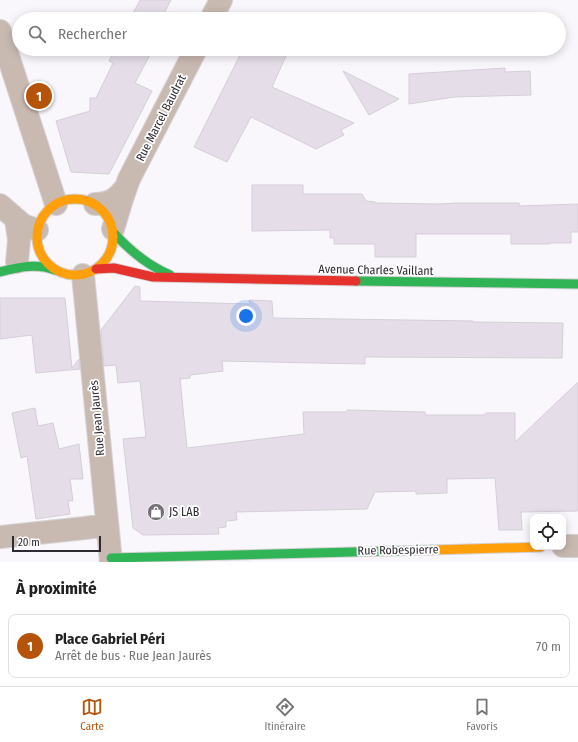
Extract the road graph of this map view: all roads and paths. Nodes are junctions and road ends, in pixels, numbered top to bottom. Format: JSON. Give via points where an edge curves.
{"nodes":[{"id":1,"x":221,"y":0,"type":"edge"},
{"id":2,"x":215,"y":12,"type":"edge"},
{"id":3,"x":0,"y":31,"type":"edge"},
{"id":4,"x":192,"y":56,"type":"edge"},
{"id":5,"x":126,"y":187,"type":"junction"},
{"id":6,"x":56,"y":204,"type":"junction"},
{"id":7,"x":95,"y":204,"type":"junction"},
{"id":8,"x":8,"y":212,"type":"edge"},
{"id":9,"x":113,"y":231,"type":"junction"},
{"id":10,"x":37,"y":235,"type":"junction"},
{"id":11,"x":6,"y":268,"type":"edge"},
{"id":12,"x":56,"y":270,"type":"junction"},
{"id":13,"x":89,"y":272,"type":"junction"},
{"id":14,"x":173,"y":277,"type":"junction"},
{"id":15,"x":578,"y":284,"type":"edge"},
{"id":16,"x":107,"y":525,"type":"junction"},
{"id":17,"x":0,"y":537,"type":"edge"},
{"id":18,"x":566,"y":546,"type":"edge"},
{"id":19,"x":578,"y":546,"type":"edge"},
{"id":20,"x":530,"y":547,"type":"edge"},
{"id":21,"x":111,"y":560,"type":"edge"}],
"edges":[{"from":1,"to":2,"type":"street"},
{"from":3,"to":6,"type":"street"},
{"from":4,"to":5,"type":"street","name":"Rue Marcel Baudrat"},
{"from":5,"to":7,"type":"street","name":"Rue Marcel Baudrat","via":[[111,202]]},
{"from":5,"to":9,"type":"street","name":"Rue Marcel Baudrat"},
{"from":6,"to":7,"type":"main road","via":[[74,198]]},
{"from":6,"to":10,"type":"main road","via":[[40,220]]},
{"from":7,"to":9,"type":"main road","via":[[110,219]]},
{"from":8,"to":10,"type":"street"},
{"from":8,"to":11,"type":"street","via":[[19,240]]},
{"from":9,"to":13,"type":"main road","via":[[114,240],[110,253],[102,265]]},
{"from":9,"to":14,"type":"main road","name":"Avenue Charles Vaillant","via":[[119,240],[138,255]]},
{"from":10,"to":11,"type":"main road","via":[[27,254]]},
{"from":10,"to":12,"type":"main road","via":[[38,248],[45,260]]},
{"from":11,"to":12,"type":"main road","via":[[42,265]]},
{"from":12,"to":13,"type":"main road","via":[[69,274]]},
{"from":13,"to":14,"type":"main road","name":"Avenue Charles Vaillant","via":[[114,268],[143,275]]},
{"from":13,"to":16,"type":"street","name":"Rue Jean Jaurès"},
{"from":14,"to":15,"type":"main road","name":"Avenue Charles Vaillant","via":[[226,280]]},
{"from":16,"to":17,"type":"street"},
{"from":16,"to":21,"type":"street","name":"Rue Jean Jaurès"},
{"from":18,"to":19,"type":"street"},
{"from":20,"to":21,"type":"main road","name":"Rue Robespierre","via":[[135,556]]}]}
